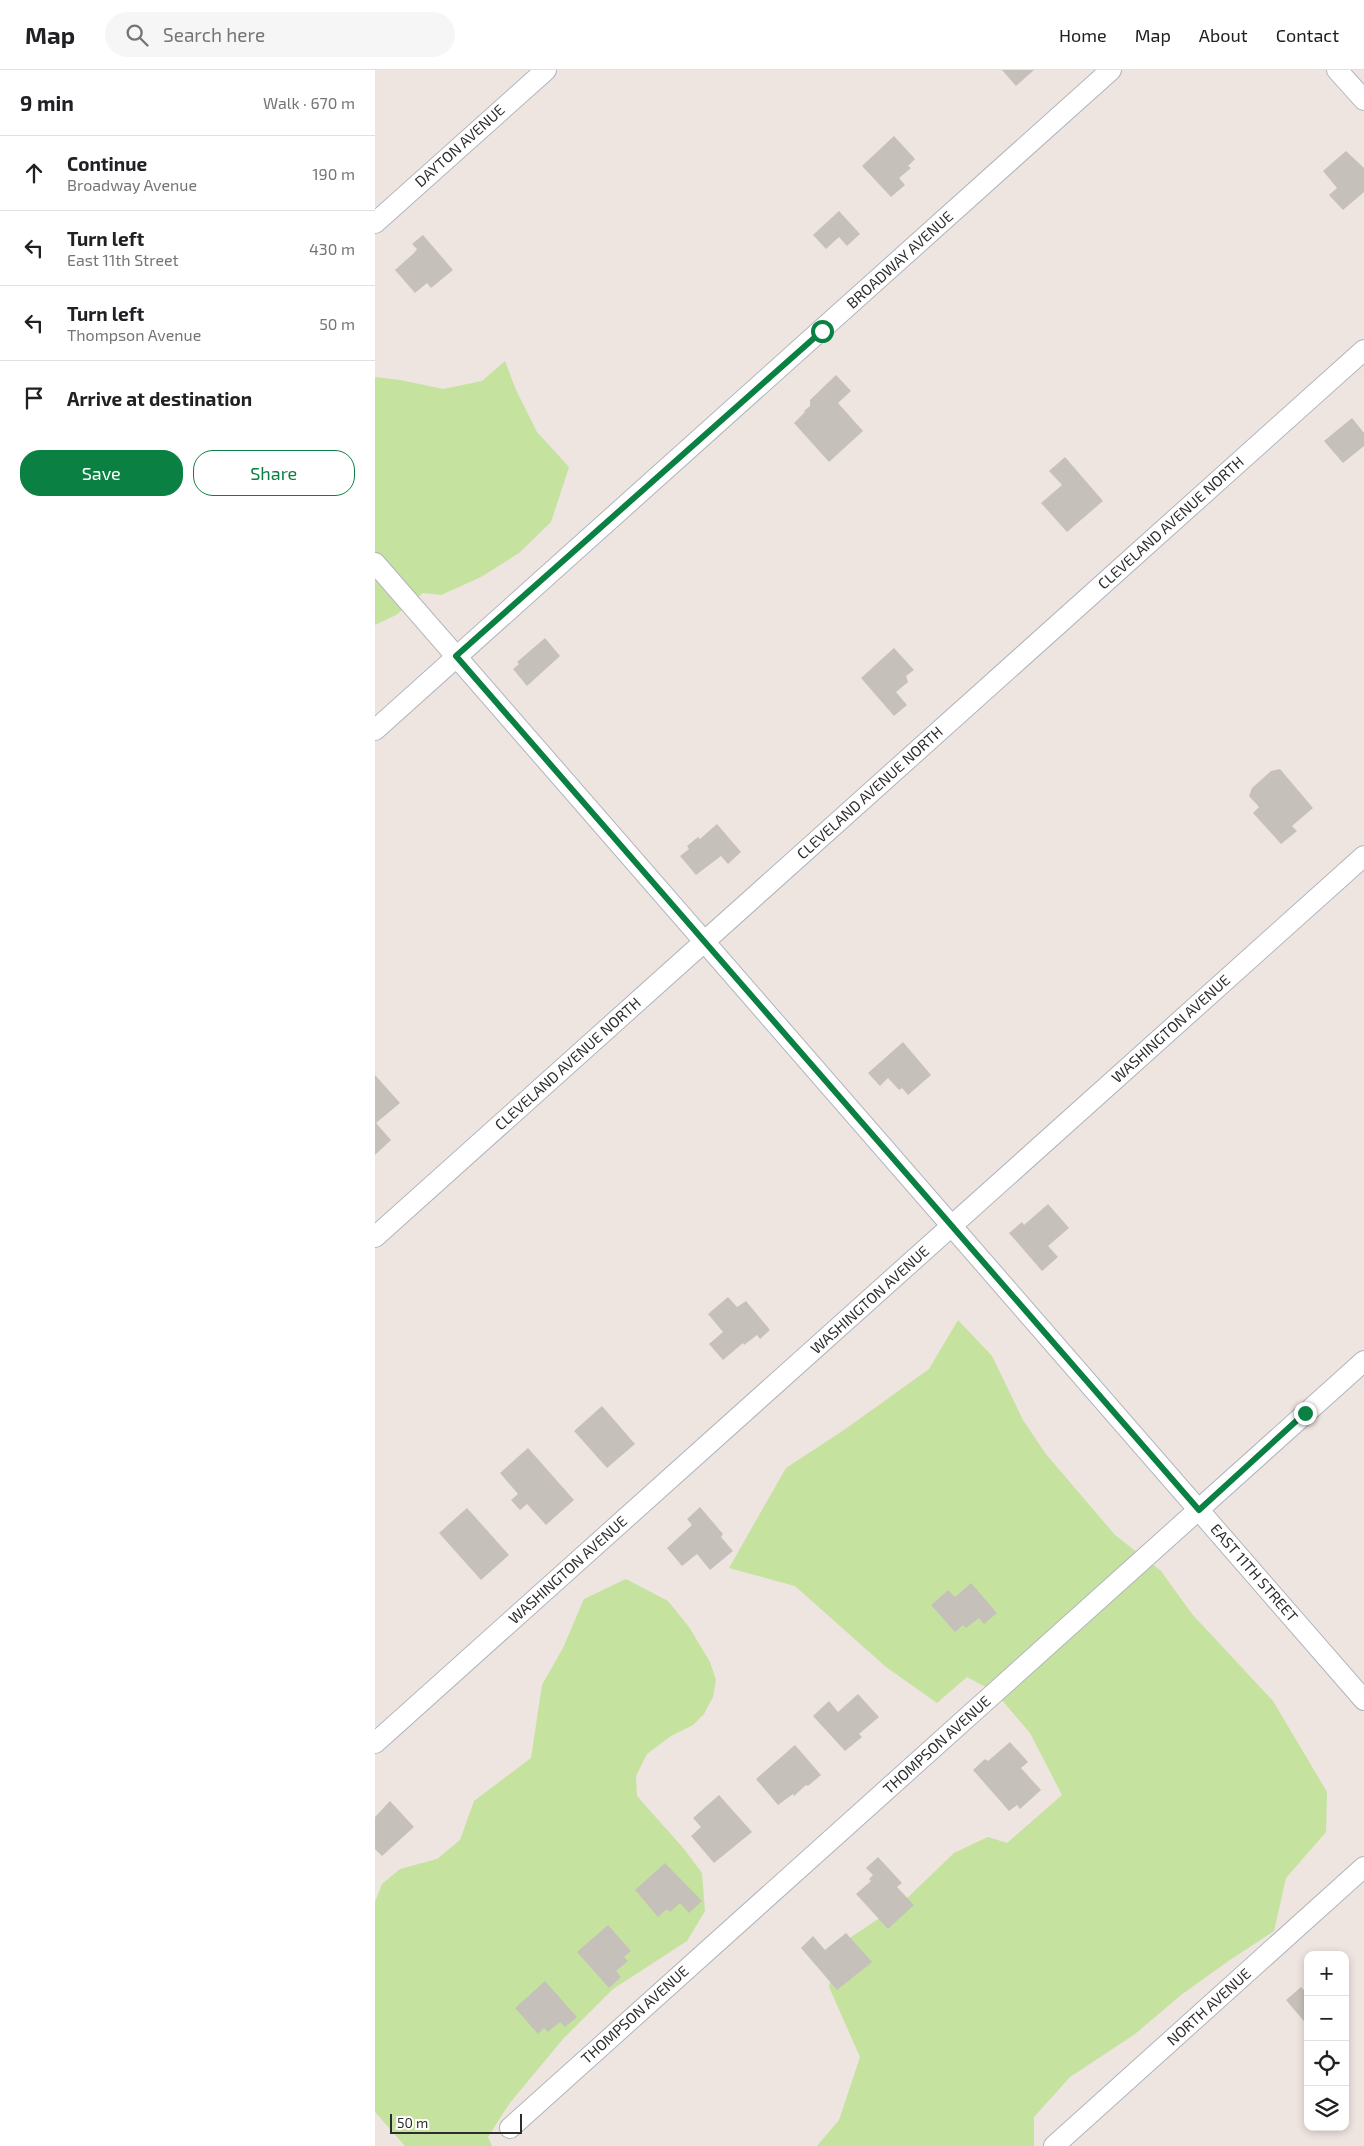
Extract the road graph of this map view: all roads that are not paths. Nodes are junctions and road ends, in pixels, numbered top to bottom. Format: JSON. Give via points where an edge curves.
{"nodes":[{"id":1,"x":546,"y":70,"type":"edge"},
{"id":2,"x":1111,"y":70,"type":"edge"},
{"id":3,"x":1337,"y":70,"type":"edge"},
{"id":4,"x":1364,"y":100,"type":"edge"},
{"id":5,"x":375,"y":222,"type":"edge"},
{"id":6,"x":1364,"y":350,"type":"edge"},
{"id":7,"x":375,"y":563,"type":"edge"},
{"id":8,"x":456,"y":656,"type":"junction"},
{"id":9,"x":375,"y":730,"type":"edge"},
{"id":10,"x":1364,"y":856,"type":"edge"},
{"id":11,"x":704,"y":942,"type":"junction"},
{"id":12,"x":952,"y":1226,"type":"junction"},
{"id":13,"x":375,"y":1237,"type":"edge"},
{"id":14,"x":1364,"y":1361,"type":"edge"},
{"id":15,"x":1199,"y":1510,"type":"junction"},
{"id":16,"x":1364,"y":1700,"type":"edge"},
{"id":17,"x":375,"y":1743,"type":"edge"},
{"id":18,"x":1364,"y":1867,"type":"edge"},
{"id":19,"x":510,"y":2128,"type":"dead end"},
{"id":20,"x":1054,"y":2146,"type":"edge"}],
"edges":[{"from":1,"to":5,"type":"street","name":"DAYTON AVENUE"},
{"from":2,"to":8,"type":"street","name":"BROADWAY AVENUE"},
{"from":3,"to":4,"type":"street"},
{"from":6,"to":11,"type":"street","name":"CLEVELAND AVENUE NORTH"},
{"from":7,"to":8,"type":"street","name":"EAST 11TH STREET"},
{"from":8,"to":9,"type":"street","name":"BROADWAY AVENUE"},
{"from":8,"to":11,"type":"street","name":"EAST 11TH STREET"},
{"from":10,"to":12,"type":"street","name":"WASHINGTON AVENUE"},
{"from":11,"to":12,"type":"street","name":"EAST 11TH STREET"},
{"from":11,"to":13,"type":"street","name":"CLEVELAND AVENUE NORTH"},
{"from":12,"to":15,"type":"street","name":"EAST 11TH STREET"},
{"from":12,"to":17,"type":"street","name":"WASHINGTON AVENUE"},
{"from":14,"to":15,"type":"street","name":"THOMPSON AVENUE"},
{"from":15,"to":16,"type":"street","name":"EAST 11TH STREET"},
{"from":15,"to":19,"type":"street","name":"THOMPSON AVENUE"},
{"from":18,"to":20,"type":"street","name":"NORTH AVENUE"}]}
